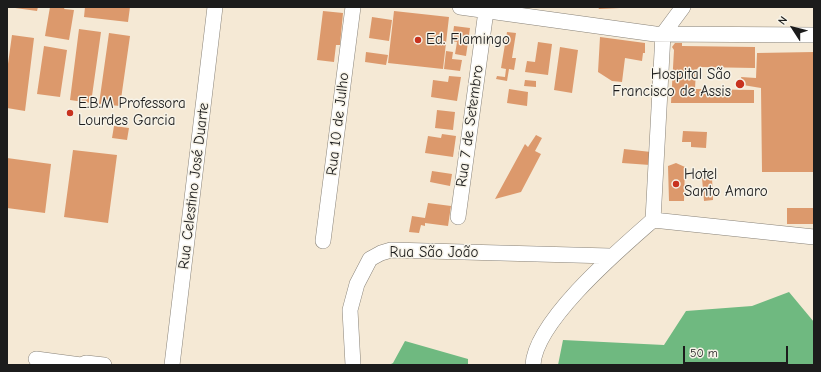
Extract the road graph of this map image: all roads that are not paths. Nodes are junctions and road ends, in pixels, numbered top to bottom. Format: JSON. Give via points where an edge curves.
{"nodes":[{"id":1,"x":215,"y":7,"type":"edge"},
{"id":2,"x":353,"y":7,"type":"edge"},
{"id":3,"x":460,"y":7,"type":"edge"},
{"id":4,"x":683,"y":7,"type":"edge"},
{"id":5,"x":486,"y":10,"type":"junction"},
{"id":6,"x":663,"y":34,"type":"junction"},
{"id":7,"x":814,"y":35,"type":"edge"},
{"id":8,"x":458,"y":217,"type":"dead end"},
{"id":9,"x":653,"y":220,"type":"junction"},
{"id":10,"x":814,"y":237,"type":"edge"},
{"id":11,"x":323,"y":241,"type":"dead end"},
{"id":12,"x":610,"y":256,"type":"junction"},
{"id":13,"x":36,"y":359,"type":"dead end"},
{"id":14,"x":81,"y":365,"type":"edge"},
{"id":15,"x":104,"y":365,"type":"edge"},
{"id":16,"x":172,"y":365,"type":"edge"},
{"id":17,"x":353,"y":365,"type":"edge"},
{"id":18,"x":533,"y":365,"type":"edge"}],
"edges":[{"from":1,"to":16,"type":"street","name":"Rua Celestino José Duarte"},
{"from":2,"to":11,"type":"street","name":"Rua 10 de Julho"},
{"from":3,"to":5,"type":"street"},
{"from":4,"to":6,"type":"street"},
{"from":5,"to":6,"type":"street"},
{"from":5,"to":8,"type":"street","name":"Rua 7 de Setembro"},
{"from":6,"to":7,"type":"street"},
{"from":6,"to":9,"type":"street"},
{"from":9,"to":10,"type":"street"},
{"from":9,"to":12,"type":"street"},
{"from":12,"to":17,"type":"street","name":"Rua São João","via":[[392,250],[381,253],[370,259],[357,284],[350,310]]},
{"from":12,"to":18,"type":"street","via":[[550,322],[536,346]]},
{"from":13,"to":14,"type":"street"},
{"from":14,"to":15,"type":"street"}]}
